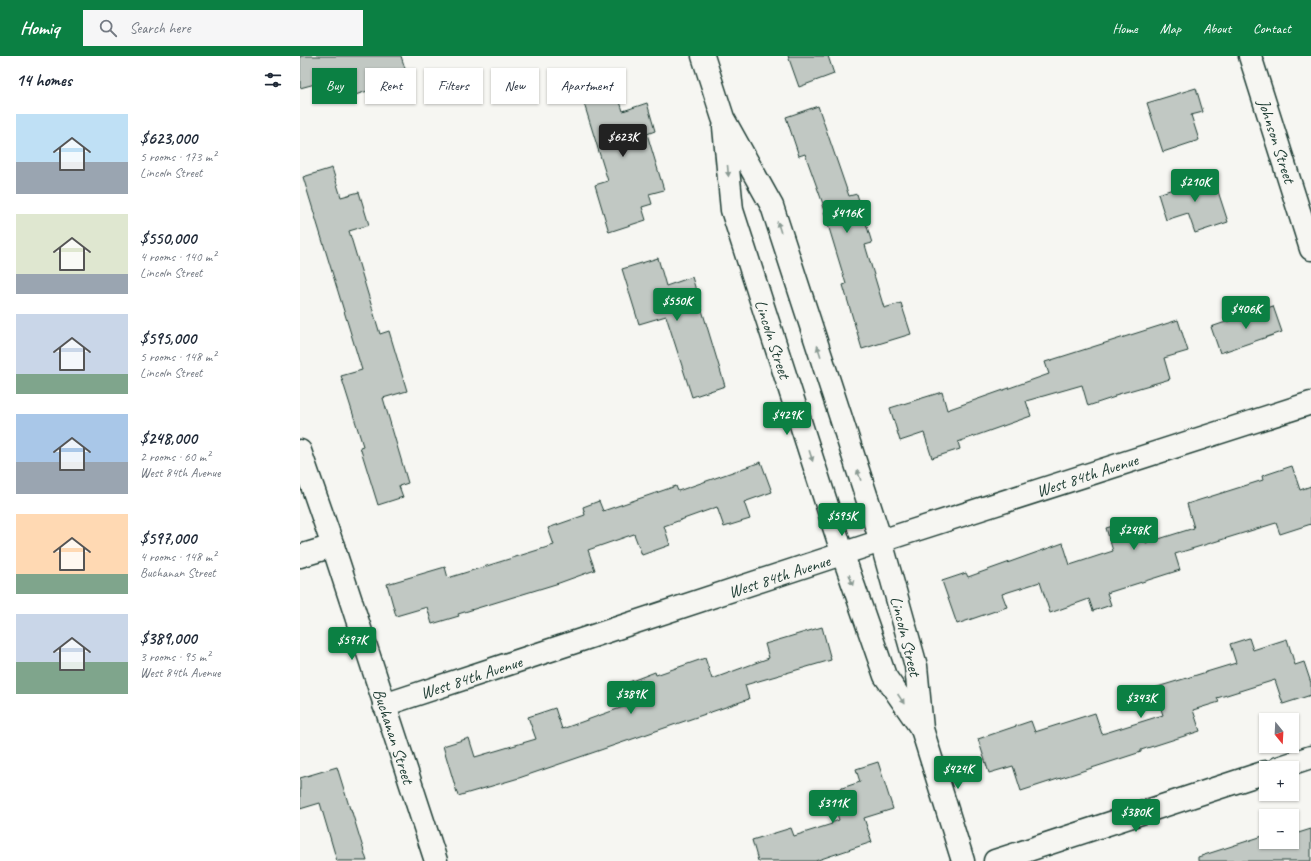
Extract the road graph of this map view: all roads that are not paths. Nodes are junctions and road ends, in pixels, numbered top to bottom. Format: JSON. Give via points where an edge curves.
{"nodes":[{"id":1,"x":703,"y":56,"type":"edge"},
{"id":2,"x":1250,"y":56,"type":"edge"},
{"id":3,"x":723,"y":118,"type":"junction"},
{"id":4,"x":1311,"y":249,"type":"edge"},
{"id":5,"x":1311,"y":403,"type":"edge"},
{"id":6,"x":300,"y":451,"type":"edge"},
{"id":7,"x":881,"y":541,"type":"junction"},
{"id":8,"x":333,"y":546,"type":"junction"},
{"id":9,"x":843,"y":555,"type":"junction"},
{"id":10,"x":300,"y":556,"type":"edge"},
{"id":11,"x":384,"y":706,"type":"junction"},
{"id":12,"x":922,"y":729,"type":"junction"},
{"id":13,"x":1311,"y":757,"type":"edge"},
{"id":14,"x":1299,"y":761,"type":"edge"},
{"id":15,"x":1259,"y":774,"type":"edge"},
{"id":16,"x":436,"y":861,"type":"edge"},
{"id":17,"x":963,"y":861,"type":"edge"},
{"id":18,"x":995,"y":861,"type":"edge"}],
"edges":[{"from":1,"to":3,"type":"street","name":"Lincoln Street"},
{"from":2,"to":4,"type":"street","name":"Johnson Street"},
{"from":7,"to":3,"type":"street","name":"Lincoln Street","one_way":true,"via":[[772,206]]},
{"from":3,"to":9,"type":"street","name":"Lincoln Street","one_way":true,"via":[[732,210]]},
{"from":5,"to":7,"type":"street","name":"West 84th Avenue"},
{"from":6,"to":8,"type":"street","name":"Buchanan Street"},
{"from":7,"to":9,"type":"street","name":"West 84th Avenue"},
{"from":7,"to":12,"type":"street","name":"Lincoln Street","via":[[916,666]]},
{"from":8,"to":10,"type":"street"},
{"from":8,"to":11,"type":"street","name":"Buchanan Street"},
{"from":9,"to":11,"type":"street","name":"West 84th Avenue"},
{"from":9,"to":12,"type":"street","name":"Lincoln Street","one_way":true,"via":[[885,676]]},
{"from":11,"to":16,"type":"street","name":"Buchanan Street"},
{"from":12,"to":17,"type":"street","name":"Lincoln Street"},
{"from":13,"to":14,"type":"street"},
{"from":15,"to":18,"type":"street"}]}
